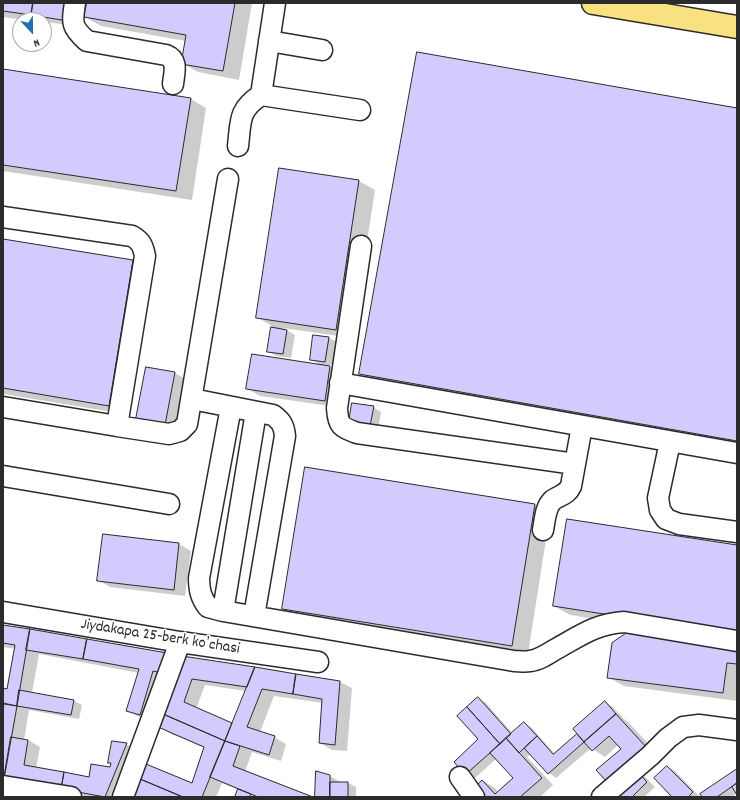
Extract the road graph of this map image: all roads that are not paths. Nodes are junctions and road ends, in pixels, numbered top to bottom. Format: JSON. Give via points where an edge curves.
{"nodes":[{"id":1,"x":76,"y":3,"type":"edge"},
{"id":2,"x":275,"y":3,"type":"edge"},
{"id":3,"x":593,"y":3,"type":"edge"},
{"id":4,"x":737,"y":28,"type":"edge"},
{"id":5,"x":269,"y":41,"type":"junction"},
{"id":6,"x":322,"y":50,"type":"dead end"},
{"id":7,"x":173,"y":84,"type":"dead end"},
{"id":8,"x":261,"y":95,"type":"junction"},
{"id":9,"x":360,"y":110,"type":"dead end"},
{"id":10,"x":238,"y":146,"type":"dead end"},
{"id":11,"x":228,"y":179,"type":"dead end"},
{"id":12,"x":3,"y":216,"type":"edge"},
{"id":13,"x":361,"y":246,"type":"dead end"},
{"id":14,"x":340,"y":383,"type":"junction"},
{"id":15,"x":192,"y":399,"type":"junction"},
{"id":16,"x":3,"y":407,"type":"edge"},
{"id":17,"x":231,"y":407,"type":"junction"},
{"id":18,"x":256,"y":412,"type":"junction"},
{"id":19,"x":117,"y":426,"type":"junction"},
{"id":20,"x":582,"y":426,"type":"junction"},
{"id":21,"x":670,"y":442,"type":"junction"},
{"id":22,"x":737,"y":453,"type":"edge"},
{"id":23,"x":575,"y":464,"type":"junction"},
{"id":24,"x":3,"y":476,"type":"edge"},
{"id":25,"x":169,"y":504,"type":"dead end"},
{"id":26,"x":543,"y":530,"type":"dead end"},
{"id":27,"x":737,"y":532,"type":"edge"},
{"id":28,"x":223,"y":611,"type":"junction"},
{"id":29,"x":3,"y":612,"type":"edge"},
{"id":30,"x":254,"y":616,"type":"junction"},
{"id":31,"x":737,"y":641,"type":"edge"},
{"id":32,"x":180,"y":642,"type":"junction"},
{"id":33,"x":318,"y":662,"type":"dead end"},
{"id":34,"x":737,"y":730,"type":"edge"},
{"id":35,"x":460,"y":777,"type":"dead end"},
{"id":36,"x":3,"y":786,"type":"edge"},
{"id":37,"x":71,"y":797,"type":"edge"},
{"id":38,"x":123,"y":797,"type":"edge"},
{"id":39,"x":474,"y":797,"type":"edge"},
{"id":40,"x":602,"y":797,"type":"edge"}],
"edges":[{"from":1,"to":7,"type":"street","via":[[73,22],[78,33],[87,41],[171,56],[175,65]]},
{"from":2,"to":5,"type":"street"},
{"from":3,"to":4,"type":"main road"},
{"from":5,"to":6,"type":"street"},
{"from":5,"to":8,"type":"street"},
{"from":8,"to":9,"type":"street"},
{"from":8,"to":10,"type":"street","via":[[246,107],[242,115]]},
{"from":11,"to":15,"type":"street"},
{"from":12,"to":19,"type":"street","via":[[132,236],[143,246],[145,256]]},
{"from":13,"to":14,"type":"street"},
{"from":14,"to":20,"type":"street"},
{"from":14,"to":23,"type":"street","via":[[338,420],[344,428],[357,433]]},
{"from":15,"to":17,"type":"street"},
{"from":15,"to":19,"type":"street","via":[[187,424],[180,431],[169,434]]},
{"from":16,"to":19,"type":"street"},
{"from":17,"to":18,"type":"street"},
{"from":17,"to":28,"type":"street","via":[[199,586],[203,601],[208,607]]},
{"from":18,"to":28,"type":"street"},
{"from":18,"to":30,"type":"street","via":[[272,415],[280,420],[284,426],[285,436]]},
{"from":20,"to":21,"type":"street"},
{"from":20,"to":23,"type":"street"},
{"from":21,"to":22,"type":"street"},
{"from":21,"to":27,"type":"street","via":[[658,498],[660,510],[666,519],[679,524]]},
{"from":23,"to":26,"type":"street","via":[[568,491],[552,501],[547,509]]},
{"from":24,"to":25,"type":"street"},
{"from":28,"to":30,"type":"street"},
{"from":29,"to":32,"type":"street","name":"Jiydakapa 25-berk koʼchasi"},
{"from":30,"to":31,"type":"street","via":[[514,661],[541,658],[587,632],[609,623],[624,622]]},
{"from":32,"to":33,"type":"street","name":"Jiydakapa 25-berk koʼchasi"},
{"from":32,"to":38,"type":"street"},
{"from":34,"to":40,"type":"street","via":[[699,725],[683,727]]},
{"from":35,"to":39,"type":"street"},
{"from":36,"to":37,"type":"street"}]}
